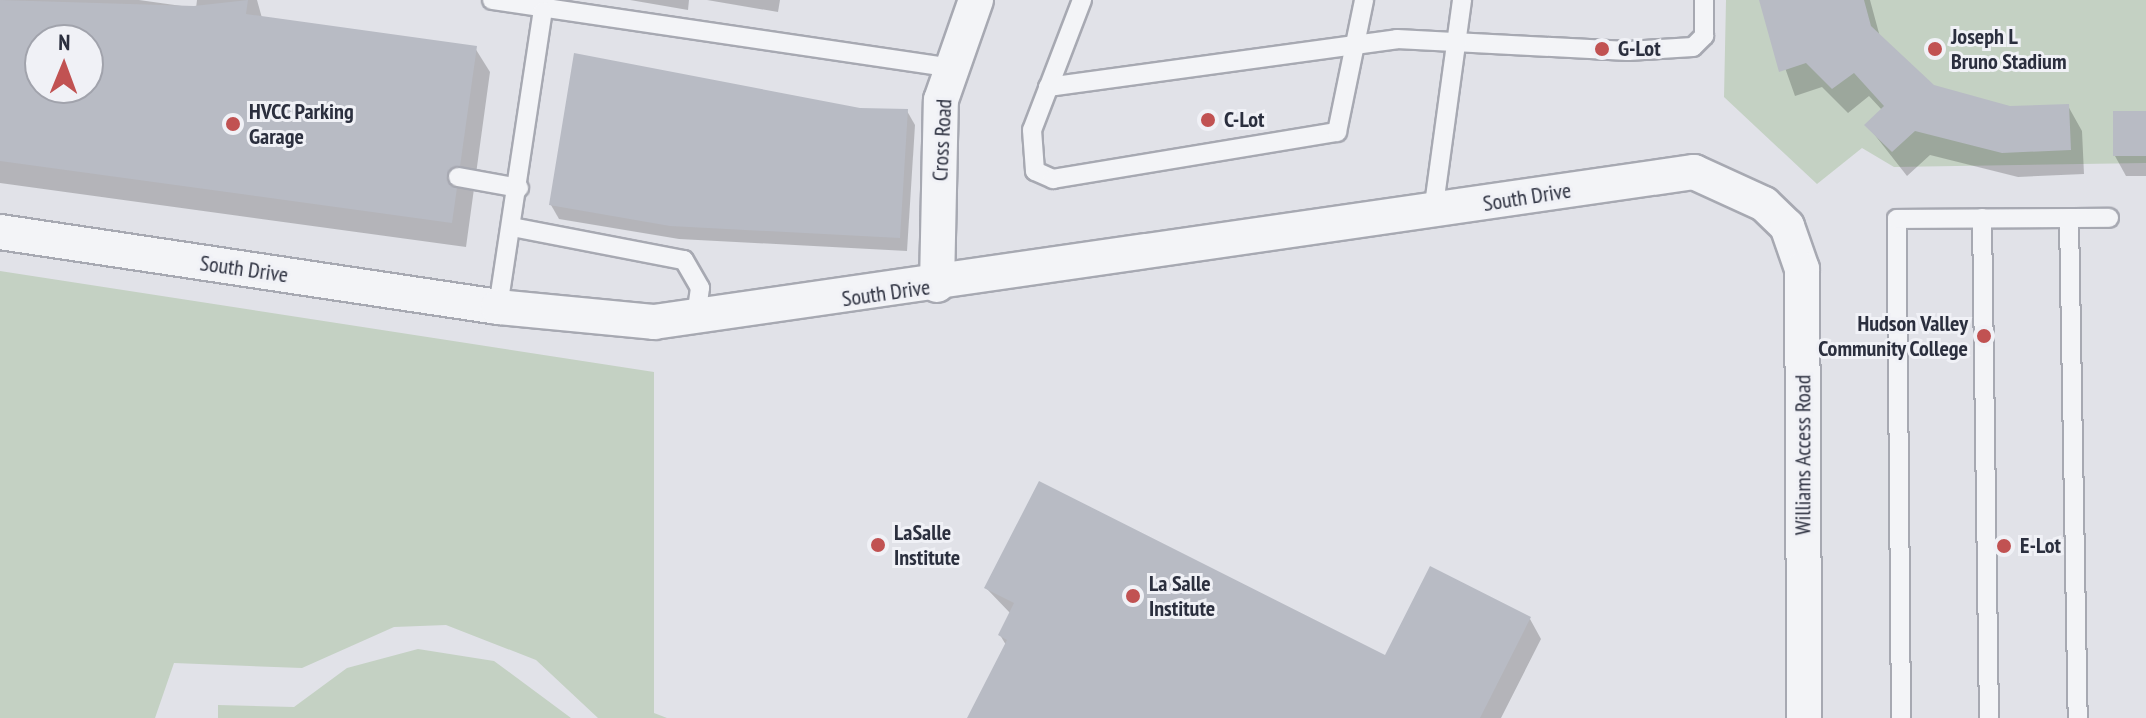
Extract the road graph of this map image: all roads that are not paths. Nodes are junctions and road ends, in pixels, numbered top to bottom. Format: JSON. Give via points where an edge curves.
{"nodes":[{"id":1,"x":492,"y":0,"type":"edge"},
{"id":2,"x":976,"y":0,"type":"edge"},
{"id":3,"x":1082,"y":0,"type":"edge"},
{"id":4,"x":1364,"y":0,"type":"edge"},
{"id":5,"x":1462,"y":0,"type":"edge"},
{"id":6,"x":1704,"y":0,"type":"edge"},
{"id":7,"x":543,"y":11,"type":"junction"},
{"id":8,"x":1355,"y":42,"type":"junction"},
{"id":9,"x":1456,"y":42,"type":"junction"},
{"id":10,"x":950,"y":68,"type":"junction"},
{"id":11,"x":1048,"y":87,"type":"junction"},
{"id":12,"x":458,"y":177,"type":"dead end"},
{"id":13,"x":519,"y":188,"type":"junction"},
{"id":14,"x":1764,"y":204,"type":"joint"},
{"id":15,"x":1433,"y":212,"type":"junction"},
{"id":16,"x":1982,"y":218,"type":"junction"},
{"id":17,"x":2109,"y":218,"type":"dead end"},
{"id":18,"x":2069,"y":219,"type":"junction"},
{"id":19,"x":512,"y":227,"type":"junction"},
{"id":20,"x":0,"y":232,"type":"edge"},
{"id":21,"x":937,"y":285,"type":"junction"},
{"id":22,"x":498,"y":307,"type":"junction"},
{"id":23,"x":696,"y":318,"type":"junction"},
{"id":24,"x":1804,"y":718,"type":"edge"},
{"id":25,"x":1901,"y":718,"type":"edge"},
{"id":26,"x":1989,"y":718,"type":"edge"},
{"id":27,"x":2078,"y":718,"type":"edge"}],
"edges":[{"from":1,"to":7,"type":"lane"},
{"from":2,"to":10,"type":"street","name":"Cross Road"},
{"from":3,"to":11,"type":"lane"},
{"from":4,"to":8,"type":"lane"},
{"from":5,"to":9,"type":"lane"},
{"from":6,"to":9,"type":"lane","via":[[1704,36],[1693,47],[1628,51]]},
{"from":7,"to":10,"type":"lane"},
{"from":7,"to":13,"type":"lane"},
{"from":8,"to":9,"type":"lane"},
{"from":8,"to":11,"type":"lane"},
{"from":8,"to":11,"type":"lane","via":[[1337,132],[1053,179],[1035,171],[1029,153]]},
{"from":9,"to":15,"type":"lane"},
{"from":10,"to":21,"type":"street","name":"Cross Road","via":[[941,100]]},
{"from":12,"to":13,"type":"lane"},
{"from":13,"to":19,"type":"lane"},
{"from":14,"to":15,"type":"street","name":"South Drive","via":[[1694,172]]},
{"from":14,"to":24,"type":"street","name":"Williams Access Road","via":[[1787,226],[1802,269]]},
{"from":15,"to":21,"type":"street","name":"South Drive"},
{"from":16,"to":18,"type":"lane"},
{"from":16,"to":25,"type":"lane","via":[[1897,219]]},
{"from":16,"to":26,"type":"lane"},
{"from":17,"to":18,"type":"lane"},
{"from":18,"to":27,"type":"lane"},
{"from":19,"to":22,"type":"lane"},
{"from":19,"to":23,"type":"lane","via":[[684,260],[700,288]]},
{"from":20,"to":22,"type":"street","name":"South Drive"},
{"from":21,"to":23,"type":"street","name":"South Drive"},
{"from":22,"to":23,"type":"street","name":"South Drive","via":[[654,322]]}]}
